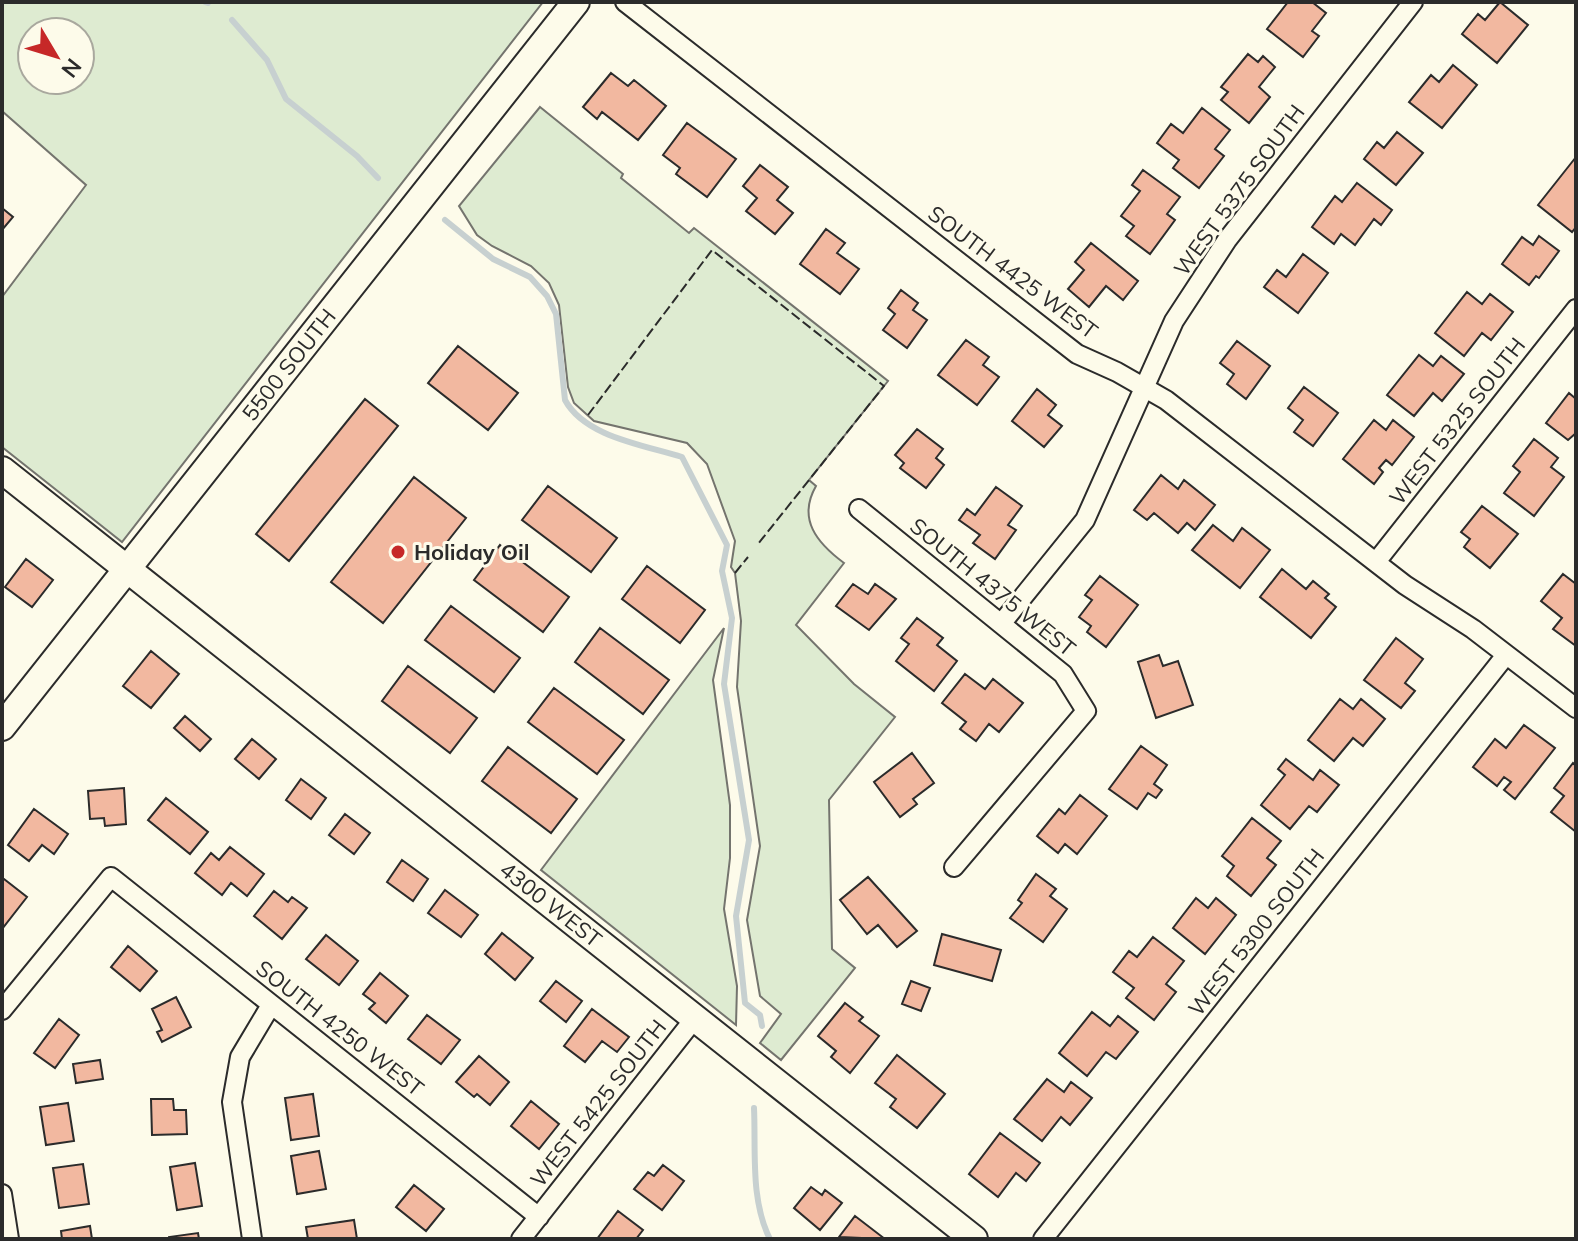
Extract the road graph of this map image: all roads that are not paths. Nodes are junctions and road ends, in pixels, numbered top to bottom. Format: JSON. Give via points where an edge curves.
{"nodes":[{"id":1,"x":576,"y":2,"type":"edge"},
{"id":2,"x":625,"y":2,"type":"edge"},
{"id":3,"x":1413,"y":2,"type":"edge"},
{"id":4,"x":1575,"y":311,"type":"edge"},
{"id":5,"x":1144,"y":387,"type":"junction"},
{"id":6,"x":2,"y":470,"type":"edge"},
{"id":7,"x":859,"y":509,"type":"dead end"},
{"id":8,"x":1376,"y":562,"type":"junction"},
{"id":9,"x":127,"y":569,"type":"junction"},
{"id":10,"x":1001,"y":624,"type":"junction"},
{"id":11,"x":1506,"y":655,"type":"junction"},
{"id":12,"x":1576,"y":708,"type":"edge"},
{"id":13,"x":2,"y":727,"type":"edge"},
{"id":14,"x":954,"y":867,"type":"dead end"},
{"id":15,"x":271,"y":1005,"type":"junction"},
{"id":16,"x":2,"y":1010,"type":"edge"},
{"id":17,"x":695,"y":1018,"type":"junction"},
{"id":18,"x":2,"y":1194,"type":"edge"},
{"id":19,"x":539,"y":1217,"type":"junction"},
{"id":20,"x":9,"y":1239,"type":"edge"},
{"id":21,"x":252,"y":1239,"type":"edge"},
{"id":22,"x":521,"y":1239,"type":"edge"},
{"id":23,"x":974,"y":1239,"type":"edge"},
{"id":24,"x":1043,"y":1239,"type":"edge"}],
"edges":[{"from":1,"to":9,"type":"main road","name":"5500 SOUTH"},
{"from":2,"to":5,"type":"street","name":"SOUTH 4425 WEST","via":[[1077,354]]},
{"from":3,"to":5,"type":"street","name":"WEST 5375 SOUTH","via":[[1227,240],[1174,321]]},
{"from":4,"to":8,"type":"street","name":"WEST 5325 SOUTH"},
{"from":5,"to":8,"type":"street","name":"SOUTH 4425 WEST"},
{"from":5,"to":10,"type":"street","name":"WEST 5375 SOUTH","via":[[1085,520]]},
{"from":6,"to":9,"type":"main road","name":"4300 WEST"},
{"from":7,"to":10,"type":"street","name":"SOUTH 4375 WEST"},
{"from":8,"to":11,"type":"street","name":"SOUTH 4425 WEST"},
{"from":9,"to":13,"type":"main road","name":"5500 SOUTH"},
{"from":9,"to":17,"type":"main road","name":"4300 WEST"},
{"from":10,"to":14,"type":"street","name":"SOUTH 4375 WEST","via":[[1063,674],[1086,711]]},
{"from":11,"to":12,"type":"street","name":"SOUTH 4425 WEST"},
{"from":11,"to":24,"type":"street","name":"WEST 5300 SOUTH"},
{"from":15,"to":16,"type":"street","name":"SOUTH 4250 WEST","via":[[111,877]]},
{"from":15,"to":19,"type":"street","name":"SOUTH 4250 WEST"},
{"from":15,"to":21,"type":"street","via":[[240,1057],[232,1102]]},
{"from":17,"to":19,"type":"street","name":"WEST 5425 SOUTH"},
{"from":17,"to":23,"type":"main road","name":"4300 WEST"},
{"from":18,"to":20,"type":"street"},
{"from":19,"to":22,"type":"street","name":"WEST 5425 SOUTH"}]}
